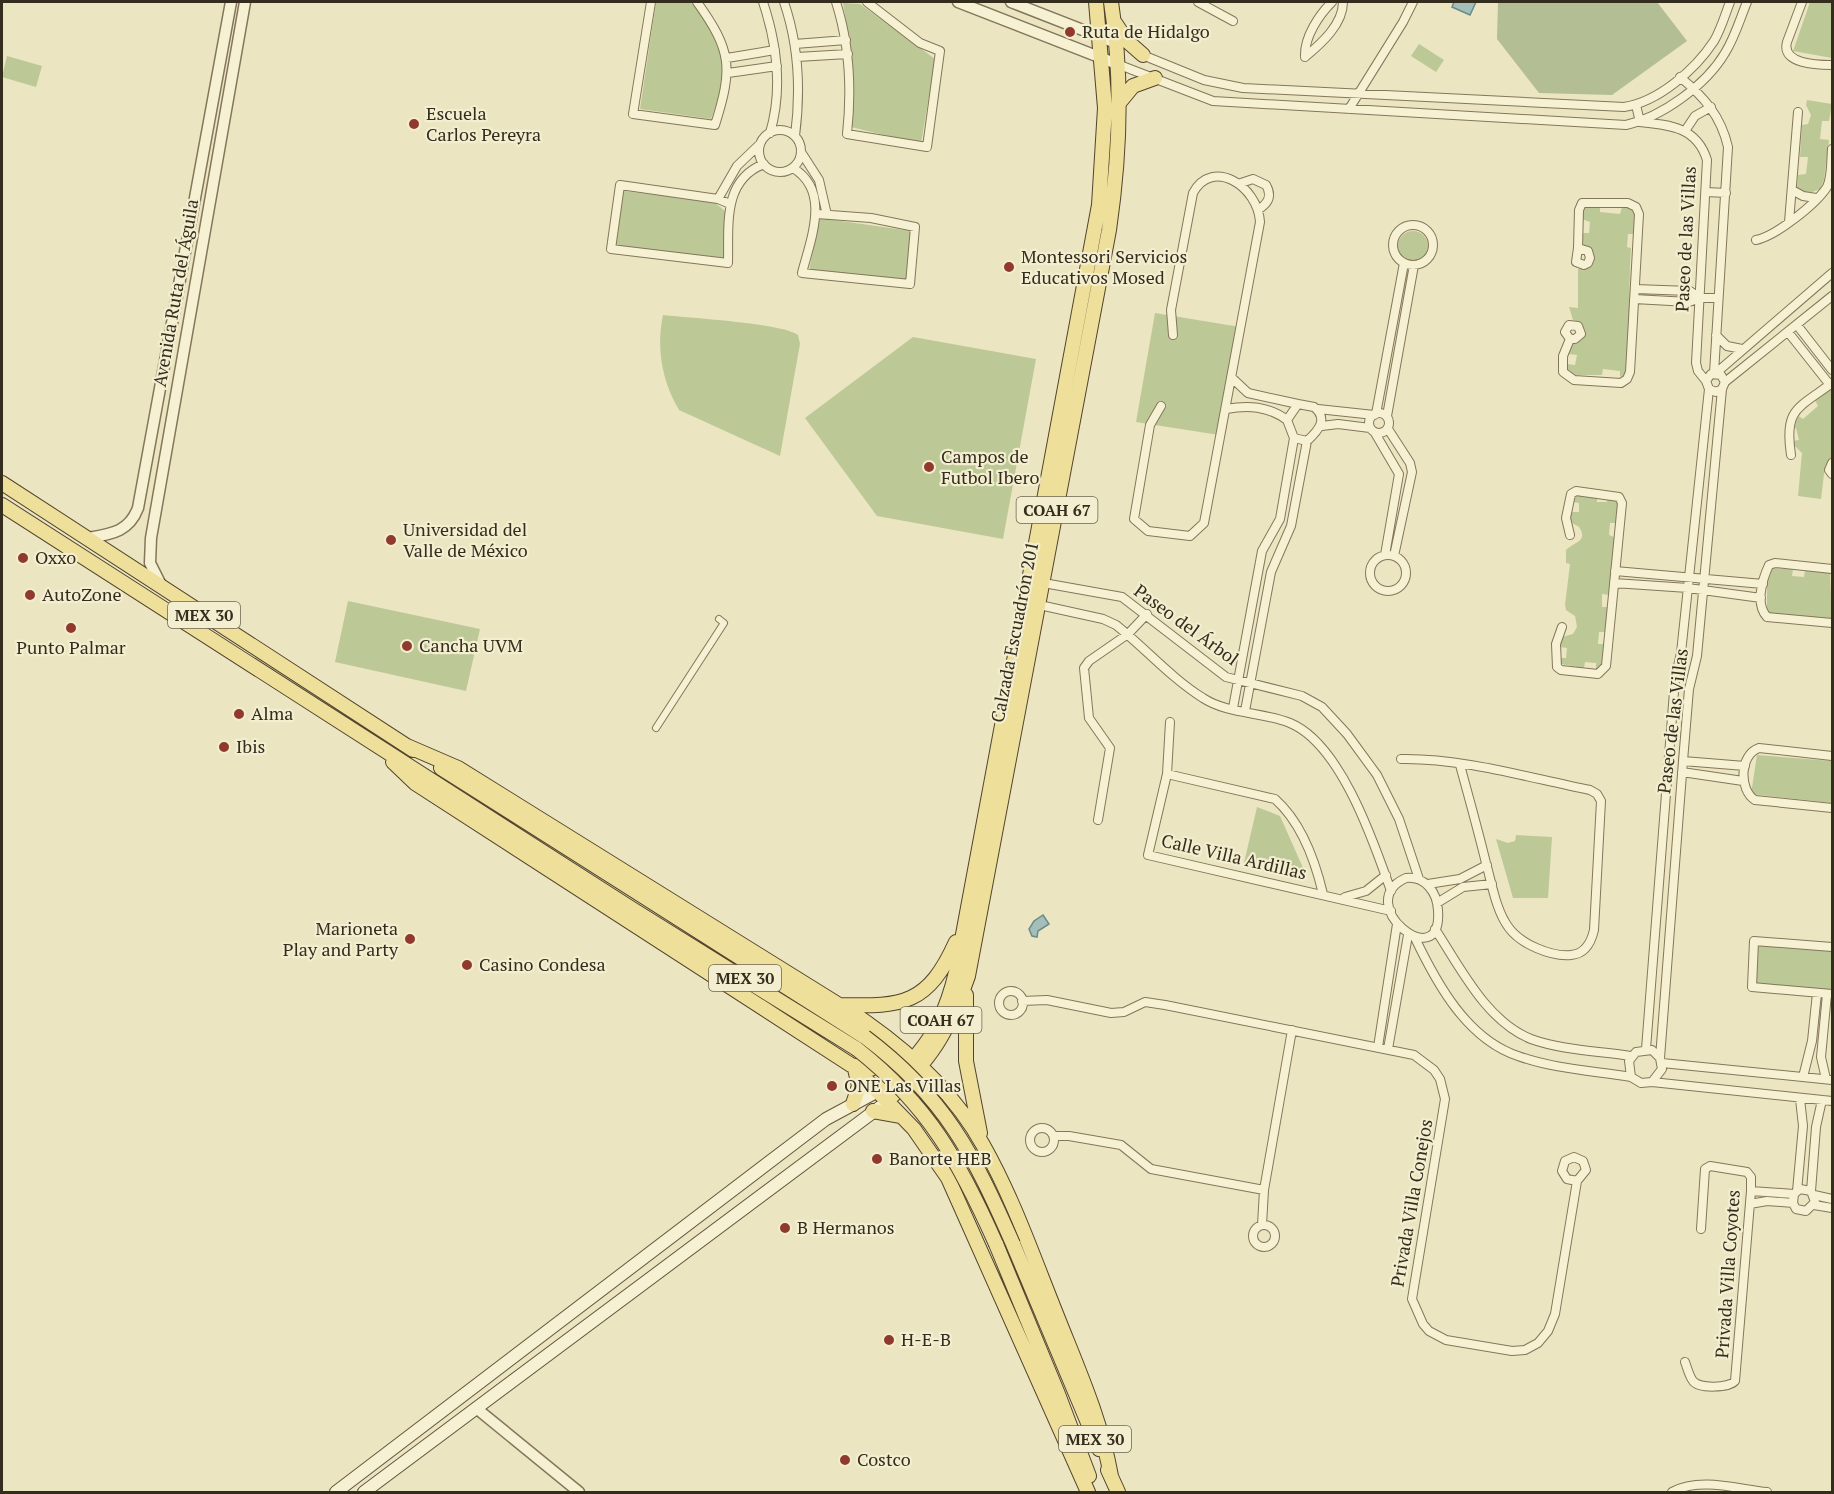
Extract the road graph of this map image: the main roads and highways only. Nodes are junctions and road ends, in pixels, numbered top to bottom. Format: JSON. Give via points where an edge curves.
{"nodes":[{"id":1,"x":1096,"y":2,"type":"edge"},
{"id":2,"x":1111,"y":2,"type":"edge"},
{"id":3,"x":1114,"y":23,"type":"junction"},
{"id":4,"x":1143,"y":55,"type":"road end"},
{"id":5,"x":1155,"y":78,"type":"road end"},
{"id":6,"x":1119,"y":103,"type":"junction"},
{"id":7,"x":2,"y":483,"type":"edge"},
{"id":8,"x":2,"y":505,"type":"edge"},
{"id":9,"x":407,"y":746,"type":"junction"},
{"id":10,"x":385,"y":750,"type":"junction"},
{"id":11,"x":963,"y":927,"type":"junction"},
{"id":12,"x":968,"y":976,"type":"junction"},
{"id":13,"x":838,"y":1005,"type":"junction"},
{"id":14,"x":888,"y":1037,"type":"junction"},
{"id":15,"x":918,"y":1063,"type":"junction"},
{"id":16,"x":853,"y":1067,"type":"junction"},
{"id":17,"x":882,"y":1096,"type":"junction"},
{"id":18,"x":950,"y":1098,"type":"junction"},
{"id":19,"x":852,"y":1104,"type":"junction"},
{"id":20,"x":868,"y":1116,"type":"junction"},
{"id":21,"x":901,"y":1116,"type":"junction"},
{"id":22,"x":914,"y":1129,"type":"junction"},
{"id":23,"x":982,"y":1144,"type":"junction"},
{"id":24,"x":1111,"y":1476,"type":"junction"},
{"id":25,"x":336,"y":1492,"type":"edge"},
{"id":26,"x":364,"y":1492,"type":"edge"},
{"id":27,"x":1088,"y":1492,"type":"edge"},
{"id":28,"x":1094,"y":1492,"type":"edge"},
{"id":29,"x":1118,"y":1492,"type":"edge"}],
"edges":[{"from":1,"to":11,"type":"main road","name":"Calzada Escuadrón 201","number":"COAH 67","via":[[1105,118],[1099,205]]},
{"from":2,"to":3,"type":"main road","name":"Calzada Escuadrón 201","number":"COAH 67"},
{"from":3,"to":4,"type":"main road"},
{"from":3,"to":6,"type":"main road","name":"Calzada Escuadrón 201","number":"COAH 67"},
{"from":5,"to":6,"type":"main road","via":[[1133,86]]},
{"from":6,"to":12,"type":"main road","name":"Calzada Escuadrón 201","number":"COAH 67","via":[[1109,230]]},
{"from":7,"to":9,"type":"main road","number":"MEX 30"},
{"from":8,"to":10,"type":"main road","number":"MEX 30"},
{"from":9,"to":13,"type":"main road","via":[[458,768]]},
{"from":9,"to":24,"type":"main road","number":"MEX 30","bridge":true,"via":[[865,1037],[904,1068],[956,1130],[990,1191]]},
{"from":10,"to":16,"type":"main road","via":[[415,783]]},
{"from":10,"to":28,"type":"main road","number":"MEX 30","bridge":true,"via":[[857,1049],[904,1089],[962,1171],[1058,1394]]},
{"from":11,"to":13,"type":"main road","via":[[941,972],[925,991],[895,1004]]},
{"from":11,"to":15,"type":"main road","name":"Calzada Escuadrón 201","number":"COAH 67","via":[[946,1008]]},
{"from":12,"to":15,"type":"main road","name":"Calzada Escuadrón 201","number":"COAH 67","via":[[946,1031]]},
{"from":12,"to":23,"type":"main road","via":[[966,1061]]},
{"from":13,"to":14,"type":"main road"},
{"from":14,"to":15,"type":"main road"},
{"from":14,"to":16,"type":"main road","via":[[889,1047],[880,1064]]},
{"from":15,"to":17,"type":"main road","name":"Calzada Escuadrón 201","number":"COAH 67"},
{"from":15,"to":18,"type":"main road"},
{"from":16,"to":17,"type":"main road"},
{"from":16,"to":19,"type":"main road","via":[[859,1086]]},
{"from":17,"to":19,"type":"main road","number":"COAH 67"},
{"from":17,"to":20,"type":"main road","number":"COAH 67"},
{"from":17,"to":21,"type":"main road"},
{"from":18,"to":22,"type":"main road","via":[[933,1095],[917,1103],[911,1120]]},
{"from":18,"to":23,"type":"main road"},
{"from":19,"to":20,"type":"main road"},
{"from":19,"to":25,"type":"main road","number":"COAH 67","via":[[797,1141]]},
{"from":20,"to":21,"type":"main road"},
{"from":20,"to":26,"type":"main road","number":"COAH 67"},
{"from":21,"to":22,"type":"main road"},
{"from":22,"to":27,"type":"main road","via":[[936,1159],[967,1218]]},
{"from":23,"to":24,"type":"main road","via":[[1088,1395]]},
{"from":24,"to":29,"type":"main road","number":"MEX 30"}]}
